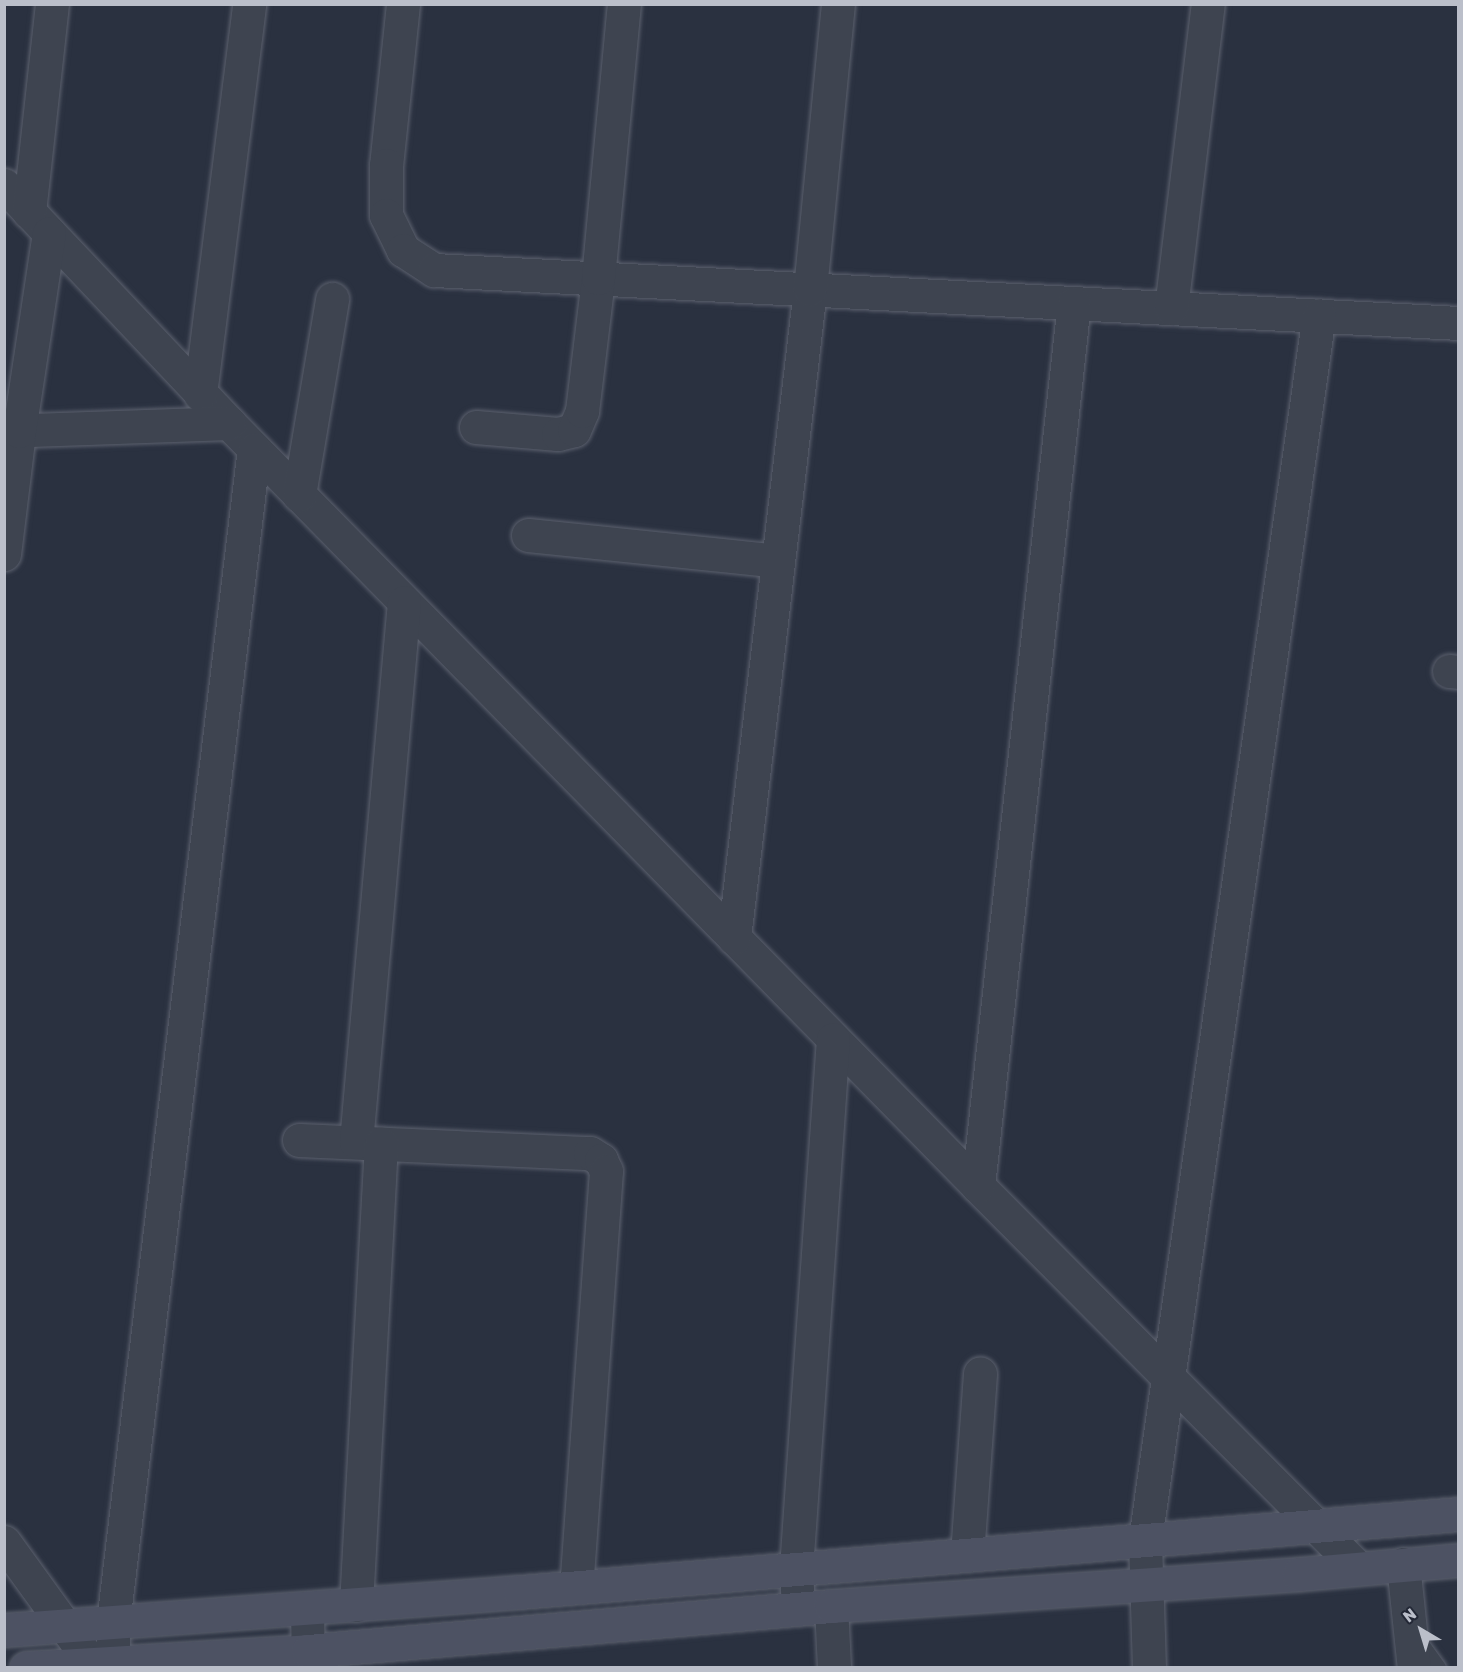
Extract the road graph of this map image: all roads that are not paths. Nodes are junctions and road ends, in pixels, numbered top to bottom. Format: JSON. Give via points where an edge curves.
{"nodes":[{"id":1,"x":52,"y":4,"type":"edge"},
{"id":2,"x":249,"y":4,"type":"edge"},
{"id":3,"x":403,"y":4,"type":"edge"},
{"id":4,"x":624,"y":4,"type":"edge"},
{"id":5,"x":838,"y":4,"type":"edge"},
{"id":6,"x":1209,"y":4,"type":"edge"},
{"id":7,"x":4,"y":185,"type":"edge"},
{"id":8,"x":39,"y":222,"type":"junction"},
{"id":9,"x":598,"y":278,"type":"junction"},
{"id":10,"x":810,"y":289,"type":"junction"},
{"id":11,"x":332,"y":299,"type":"dead end"},
{"id":12,"x":1074,"y":303,"type":"junction"},
{"id":13,"x":1171,"y":308,"type":"junction"},
{"id":14,"x":1319,"y":315,"type":"junction"},
{"id":15,"x":1458,"y":322,"type":"edge"},
{"id":16,"x":200,"y":394,"type":"junction"},
{"id":17,"x":229,"y":423,"type":"junction"},
{"id":18,"x":476,"y":427,"type":"dead end"},
{"id":19,"x":12,"y":431,"type":"edge"},
{"id":20,"x":254,"y":449,"type":"junction"},
{"id":21,"x":299,"y":495,"type":"junction"},
{"id":22,"x":528,"y":535,"type":"dead end"},
{"id":23,"x":4,"y":554,"type":"edge"},
{"id":24,"x":778,"y":561,"type":"junction"},
{"id":25,"x":404,"y":602,"type":"junction"},
{"id":26,"x":734,"y":938,"type":"junction"},
{"id":27,"x":833,"y":1039,"type":"junction"},
{"id":28,"x":299,"y":1140,"type":"dead end"},
{"id":29,"x":368,"y":1143,"type":"junction"},
{"id":30,"x":978,"y":1186,"type":"junction"},
{"id":31,"x":980,"y":1373,"type":"dead end"},
{"id":32,"x":1168,"y":1377,"type":"junction"},
{"id":33,"x":1458,"y":1514,"type":"edge"},
{"id":34,"x":1319,"y":1526,"type":"junction"},
{"id":35,"x":1145,"y":1540,"type":"junction"},
{"id":36,"x":4,"y":1542,"type":"edge"},
{"id":37,"x":967,"y":1555,"type":"junction"},
{"id":38,"x":1458,"y":1560,"type":"edge"},
{"id":39,"x":1403,"y":1564,"type":"junction"},
{"id":40,"x":1358,"y":1568,"type":"junction"},
{"id":41,"x":796,"y":1569,"type":"junction"},
{"id":42,"x":1146,"y":1585,"type":"junction"},
{"id":43,"x":576,"y":1587,"type":"junction"},
{"id":44,"x":356,"y":1605,"type":"junction"},
{"id":45,"x":831,"y":1606,"type":"junction"},
{"id":46,"x":798,"y":1608,"type":"junction"},
{"id":47,"x":307,"y":1609,"type":"junction"},
{"id":48,"x":113,"y":1622,"type":"junction"},
{"id":49,"x":64,"y":1625,"type":"junction"},
{"id":50,"x":4,"y":1630,"type":"edge"},
{"id":51,"x":1411,"y":1631,"type":"junction"},
{"id":52,"x":308,"y":1659,"type":"edge"},
{"id":53,"x":98,"y":1663,"type":"edge"},
{"id":54,"x":26,"y":1668,"type":"edge"},
{"id":55,"x":834,"y":1668,"type":"edge"},
{"id":56,"x":1149,"y":1668,"type":"edge"},
{"id":57,"x":1414,"y":1668,"type":"edge"},
{"id":58,"x":1438,"y":1668,"type":"edge"}],
"edges":[{"from":1,"to":8,"type":"street"},
{"from":2,"to":16,"type":"street"},
{"from":3,"to":9,"type":"street","via":[[386,165],[387,215],[403,250],[434,270]]},
{"from":4,"to":9,"type":"street"},
{"from":5,"to":10,"type":"street"},
{"from":6,"to":13,"type":"street"},
{"from":7,"to":8,"type":"street"},
{"from":8,"to":16,"type":"street"},
{"from":8,"to":19,"type":"street"},
{"from":9,"to":10,"type":"street"},
{"from":9,"to":18,"type":"street","via":[[582,411],[574,430],[558,434]]},
{"from":10,"to":12,"type":"street"},
{"from":10,"to":24,"type":"street"},
{"from":11,"to":21,"type":"street"},
{"from":12,"to":13,"type":"street"},
{"from":12,"to":30,"type":"street"},
{"from":13,"to":14,"type":"street"},
{"from":14,"to":15,"type":"street"},
{"from":14,"to":32,"type":"street"},
{"from":16,"to":17,"type":"street"},
{"from":17,"to":19,"type":"street"},
{"from":17,"to":20,"type":"street"},
{"from":19,"to":23,"type":"street"},
{"from":20,"to":21,"type":"street"},
{"from":20,"to":48,"type":"street"},
{"from":21,"to":25,"type":"street"},
{"from":22,"to":24,"type":"street"},
{"from":24,"to":26,"type":"street"},
{"from":25,"to":26,"type":"street"},
{"from":25,"to":29,"type":"street"},
{"from":26,"to":27,"type":"street"},
{"from":27,"to":30,"type":"street"},
{"from":27,"to":41,"type":"street"},
{"from":28,"to":29,"type":"street"},
{"from":29,"to":43,"type":"street","via":[[590,1153],[601,1160],[606,1171]]},
{"from":29,"to":44,"type":"street"},
{"from":30,"to":32,"type":"street"},
{"from":31,"to":37,"type":"street"},
{"from":32,"to":34,"type":"street"},
{"from":32,"to":35,"type":"street"},
{"from":33,"to":34,"type":"main road"},
{"from":34,"to":35,"type":"main road"},
{"from":34,"to":40,"type":"street"},
{"from":35,"to":37,"type":"main road"},
{"from":35,"to":42,"type":"street"},
{"from":36,"to":49,"type":"street"},
{"from":37,"to":41,"type":"main road"},
{"from":38,"to":39,"type":"main road"},
{"from":39,"to":40,"type":"main road"},
{"from":39,"to":51,"type":"street"},
{"from":40,"to":42,"type":"main road"},
{"from":41,"to":43,"type":"main road"},
{"from":41,"to":46,"type":"street"},
{"from":42,"to":45,"type":"main road"},
{"from":42,"to":56,"type":"street"},
{"from":43,"to":44,"type":"main road"},
{"from":44,"to":47,"type":"main road"},
{"from":45,"to":46,"type":"main road"},
{"from":45,"to":55,"type":"street"},
{"from":46,"to":52,"type":"main road"},
{"from":47,"to":48,"type":"main road"},
{"from":47,"to":52,"type":"street"},
{"from":48,"to":49,"type":"main road"},
{"from":48,"to":53,"type":"street"},
{"from":49,"to":50,"type":"main road"},
{"from":49,"to":53,"type":"street"},
{"from":51,"to":57,"type":"street"},
{"from":51,"to":58,"type":"lane"},
{"from":52,"to":53,"type":"main road"},
{"from":53,"to":54,"type":"main road"}]}
